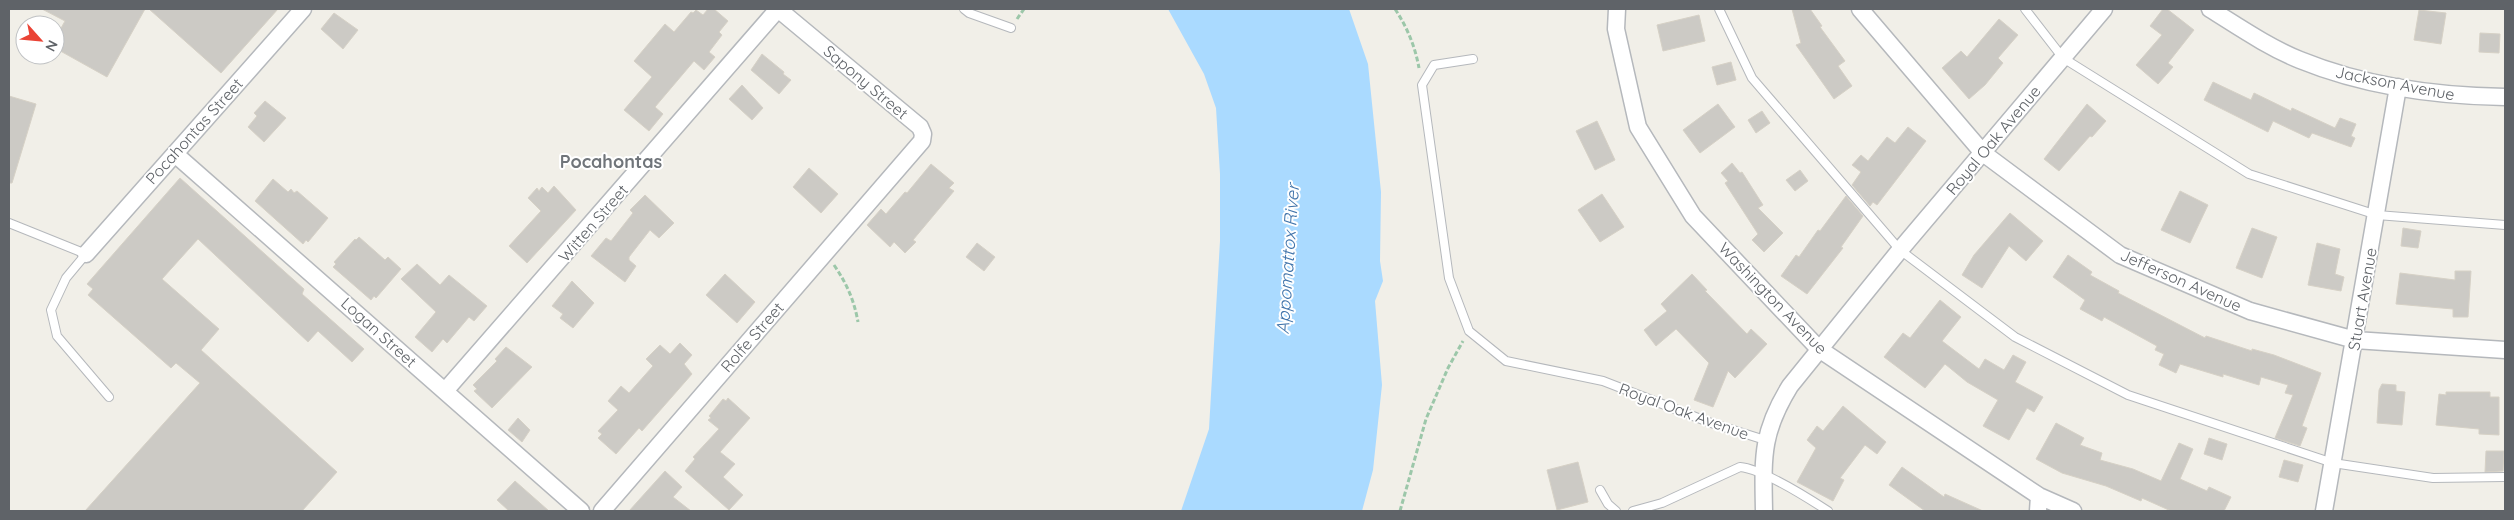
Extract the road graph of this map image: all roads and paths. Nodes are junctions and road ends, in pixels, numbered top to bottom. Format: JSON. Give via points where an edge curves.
{"nodes":[{"id":1,"x":303,"y":9,"type":"edge"},
{"id":2,"x":778,"y":9,"type":"edge"},
{"id":3,"x":964,"y":9,"type":"edge"},
{"id":4,"x":1395,"y":9,"type":"edge"},
{"id":5,"x":1618,"y":9,"type":"edge"},
{"id":6,"x":1719,"y":9,"type":"edge"},
{"id":7,"x":1860,"y":9,"type":"edge"},
{"id":8,"x":2025,"y":9,"type":"edge"},
{"id":9,"x":2104,"y":9,"type":"edge"},
{"id":10,"x":2210,"y":9,"type":"edge"},
{"id":11,"x":1011,"y":28,"type":"dead end"},
{"id":12,"x":2063,"y":58,"type":"junction"},
{"id":13,"x":1473,"y":60,"type":"dead end"},
{"id":14,"x":1422,"y":85,"type":"junction"},
{"id":15,"x":2398,"y":87,"type":"junction"},
{"id":16,"x":2505,"y":97,"type":"edge"},
{"id":17,"x":1983,"y":153,"type":"junction"},
{"id":18,"x":175,"y":154,"type":"junction"},
{"id":19,"x":903,"y":163,"type":"joint"},
{"id":20,"x":2377,"y":215,"type":"junction"},
{"id":21,"x":9,"y":223,"type":"edge"},
{"id":22,"x":2505,"y":225,"type":"edge"},
{"id":23,"x":1900,"y":250,"type":"junction"},
{"id":24,"x":825,"y":252,"type":"junction"},
{"id":25,"x":86,"y":254,"type":"junction"},
{"id":26,"x":858,"y":322,"type":"dead end"},
{"id":27,"x":1469,"y":331,"type":"junction"},
{"id":28,"x":2355,"y":340,"type":"junction"},
{"id":29,"x":1819,"y":349,"type":"junction"},
{"id":30,"x":2505,"y":350,"type":"edge"},
{"id":31,"x":445,"y":391,"type":"junction"},
{"id":32,"x":109,"y":397,"type":"dead end"},
{"id":33,"x":1765,"y":440,"type":"junction"},
{"id":34,"x":2333,"y":463,"type":"junction"},
{"id":35,"x":1763,"y":476,"type":"junction"},
{"id":36,"x":2505,"y":477,"type":"edge"},
{"id":37,"x":1600,"y":490,"type":"dead end"},
{"id":38,"x":2039,"y":504,"type":"edge"},
{"id":39,"x":581,"y":511,"type":"edge"},
{"id":40,"x":602,"y":511,"type":"edge"},
{"id":41,"x":1400,"y":511,"type":"edge"},
{"id":42,"x":1616,"y":511,"type":"edge"},
{"id":43,"x":1633,"y":511,"type":"edge"},
{"id":44,"x":1764,"y":511,"type":"edge"},
{"id":45,"x":1828,"y":511,"type":"edge"},
{"id":46,"x":2073,"y":511,"type":"edge"},
{"id":47,"x":2324,"y":511,"type":"edge"}],
"edges":[{"from":1,"to":18,"type":"street","name":"Pocahontas Street"},
{"from":2,"to":19,"type":"street","name":"Sapony Street","via":[[920,127],[922,141]]},
{"from":2,"to":31,"type":"street","name":"Witten Street"},
{"from":3,"to":11,"type":"lane"},
{"from":4,"to":14,"type":"path","via":[[1416,51]]},
{"from":5,"to":29,"type":"street","name":"Washington Avenue","via":[[1616,29],[1638,128],[1693,216]]},
{"from":6,"to":23,"type":"lane","via":[[1752,78]]},
{"from":7,"to":17,"type":"street","name":"Jefferson Avenue"},
{"from":8,"to":12,"type":"lane"},
{"from":9,"to":12,"type":"street","name":"Royal Oak Avenue"},
{"from":10,"to":15,"type":"street","name":"Jackson Avenue","via":[[2299,60],[2347,76]]},
{"from":12,"to":17,"type":"street","name":"Royal Oak Avenue"},
{"from":12,"to":20,"type":"lane","via":[[2249,174]]},
{"from":13,"to":14,"type":"lane","via":[[1434,65]]},
{"from":14,"to":27,"type":"lane","via":[[1449,278]]},
{"from":15,"to":16,"type":"street","name":"Jackson Avenue","via":[[2462,97]]},
{"from":15,"to":20,"type":"street","name":"Stuart Avenue"},
{"from":17,"to":23,"type":"street","name":"Royal Oak Avenue"},
{"from":17,"to":28,"type":"street","name":"Jefferson Avenue","via":[[2120,255],[2250,311]]},
{"from":18,"to":25,"type":"street","name":"Pocahontas Street"},
{"from":18,"to":31,"type":"street","name":"Logan Street"},
{"from":19,"to":24,"type":"street","name":"Rolfe Street"},
{"from":20,"to":22,"type":"lane"},
{"from":20,"to":28,"type":"street","name":"Stuart Avenue"},
{"from":21,"to":25,"type":"lane"},
{"from":23,"to":29,"type":"street","name":"Royal Oak Avenue"},
{"from":23,"to":34,"type":"lane","via":[[2015,337],[2128,395]]},
{"from":24,"to":26,"type":"path","via":[[848,284]]},
{"from":24,"to":40,"type":"street","name":"Rolfe Street"},
{"from":25,"to":32,"type":"lane","via":[[66,278],[51,310],[57,336]]},
{"from":27,"to":33,"type":"lane","name":"Royal Oak Avenue","via":[[1506,361],[1603,381],[1711,423]]},
{"from":27,"to":41,"type":"path","via":[[1448,368],[1426,419]]},
{"from":28,"to":30,"type":"street","name":"Jefferson Avenue"},
{"from":28,"to":34,"type":"street","name":"Stuart Avenue"},
{"from":29,"to":33,"type":"street","name":"Royal Oak Avenue","via":[[1776,409]]},
{"from":29,"to":38,"type":"street","name":"Washington Avenue"},
{"from":31,"to":39,"type":"street","name":"Logan Street"},
{"from":33,"to":35,"type":"street"},
{"from":34,"to":36,"type":"lane","via":[[2433,478]]},
{"from":34,"to":47,"type":"street","name":"Stuart Avenue"},
{"from":35,"to":43,"type":"lane","via":[[1751,468],[1740,468]]},
{"from":35,"to":44,"type":"street"},
{"from":35,"to":45,"type":"lane","via":[[1806,496]]},
{"from":37,"to":42,"type":"lane"},
{"from":38,"to":46,"type":"street","name":"Washington Avenue"}]}
